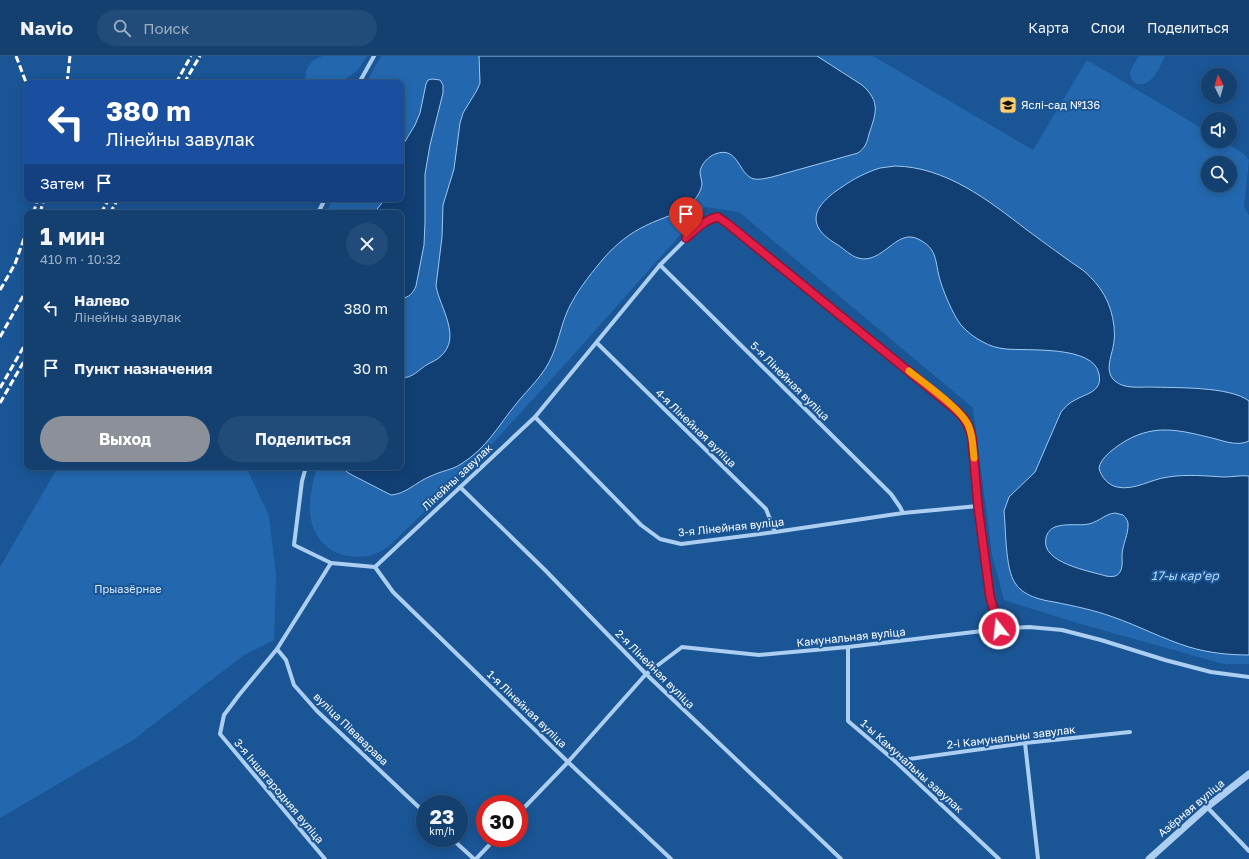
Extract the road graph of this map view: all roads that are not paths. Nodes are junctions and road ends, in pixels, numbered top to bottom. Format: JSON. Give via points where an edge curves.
{"nodes":[{"id":1,"x":374,"y":56,"type":"edge"},
{"id":2,"x":361,"y":80,"type":"edge"},
{"id":3,"x":660,"y":265,"type":"junction"},
{"id":4,"x":597,"y":343,"type":"junction"},
{"id":5,"x":535,"y":417,"type":"junction"},
{"id":6,"x":305,"y":470,"type":"edge"},
{"id":7,"x":460,"y":487,"type":"junction"},
{"id":8,"x":978,"y":506,"type":"junction"},
{"id":9,"x":903,"y":513,"type":"junction"},
{"id":10,"x":775,"y":532,"type":"junction"},
{"id":11,"x":331,"y":563,"type":"junction"},
{"id":12,"x":374,"y":567,"type":"junction"},
{"id":13,"x":999,"y":629,"type":"junction"},
{"id":14,"x":848,"y":647,"type":"junction"},
{"id":15,"x":277,"y":649,"type":"junction"},
{"id":16,"x":646,"y":674,"type":"junction"},
{"id":17,"x":1249,"y":677,"type":"edge"},
{"id":18,"x":1130,"y":732,"type":"dead end"},
{"id":19,"x":1025,"y":743,"type":"junction"},
{"id":20,"x":895,"y":761,"type":"junction"},
{"id":21,"x":568,"y":762,"type":"junction"},
{"id":22,"x":1249,"y":774,"type":"edge"},
{"id":23,"x":416,"y":804,"type":"edge"},
{"id":24,"x":528,"y":804,"type":"edge"},
{"id":25,"x":1207,"y":807,"type":"junction"},
{"id":26,"x":462,"y":847,"type":"edge"},
{"id":27,"x":487,"y":847,"type":"edge"},
{"id":28,"x":1249,"y":851,"type":"edge"},
{"id":29,"x":325,"y":859,"type":"edge"},
{"id":30,"x":475,"y":859,"type":"edge"},
{"id":31,"x":671,"y":859,"type":"edge"},
{"id":32,"x":841,"y":859,"type":"edge"},
{"id":33,"x":999,"y":859,"type":"edge"},
{"id":34,"x":1038,"y":859,"type":"edge"},
{"id":35,"x":1149,"y":859,"type":"edge"}],
"edges":[{"from":1,"to":2,"type":"street"},
{"from":3,"to":4,"type":"street","name":"Лінейны завулак"},
{"from":3,"to":8,"type":"street","name":"Лінейны завулак","via":[[695,230],[711,218],[718,217],[734,229],[965,418],[972,438]]},
{"from":3,"to":9,"type":"street","name":"5-я Лінейная вуліца","via":[[891,494]]},
{"from":4,"to":5,"type":"street","name":"Лінейны завулак"},
{"from":4,"to":10,"type":"street","name":"4-я Лінейная вуліца","via":[[766,508]]},
{"from":5,"to":7,"type":"street","name":"Лінейны завулак"},
{"from":5,"to":10,"type":"street","name":"3-я Лінейная вуліца","via":[[641,525],[660,539],[681,544]]},
{"from":6,"to":11,"type":"street","via":[[294,545]]},
{"from":7,"to":12,"type":"street","name":"Лінейны завулак"},
{"from":7,"to":16,"type":"street","name":"2-я Лінейная вуліца"},
{"from":8,"to":9,"type":"street","name":"3-я Лінейная вуліца"},
{"from":8,"to":13,"type":"street","via":[[990,597]]},
{"from":9,"to":10,"type":"street","name":"3-я Лінейная вуліца"},
{"from":11,"to":12,"type":"street"},
{"from":11,"to":15,"type":"street"},
{"from":12,"to":21,"type":"street","name":"1-я Лінейная вуліца","via":[[393,592]]},
{"from":13,"to":14,"type":"street","name":"Камунальная вуліца"},
{"from":13,"to":17,"type":"street","name":"Камунальная вуліца","via":[[1029,627],[1062,630],[1211,672]]},
{"from":14,"to":16,"type":"street","name":"Камунальная вуліца","via":[[759,656],[682,647]]},
{"from":14,"to":20,"type":"street","name":"1-ы Камунальны завулак","via":[[848,721]]},
{"from":15,"to":23,"type":"street","name":"вуліца Піваварава","via":[[286,660],[294,685],[312,706]]},
{"from":15,"to":29,"type":"street","name":"3-я Іншагародняя вуліца","via":[[238,694],[224,715],[220,734]]},
{"from":16,"to":21,"type":"street","name":"Камунальная вуліца"},
{"from":16,"to":32,"type":"street","name":"2-я Лінейная вуліца"},
{"from":18,"to":19,"type":"street","name":"2-і Камунальны завулак"},
{"from":19,"to":20,"type":"street","name":"2-і Камунальны завулак"},
{"from":19,"to":34,"type":"street"},
{"from":20,"to":33,"type":"street","name":"1-ы Камунальны завулак"},
{"from":21,"to":24,"type":"street","name":"Камунальная вуліца"},
{"from":21,"to":31,"type":"street","name":"1-я Лінейная вуліца"},
{"from":22,"to":25,"type":"street","name":"Азёрная вуліца"},
{"from":25,"to":28,"type":"street"},
{"from":25,"to":35,"type":"street","name":"Азёрная вуліца"},
{"from":26,"to":30,"type":"street"},
{"from":27,"to":30,"type":"street"}]}
